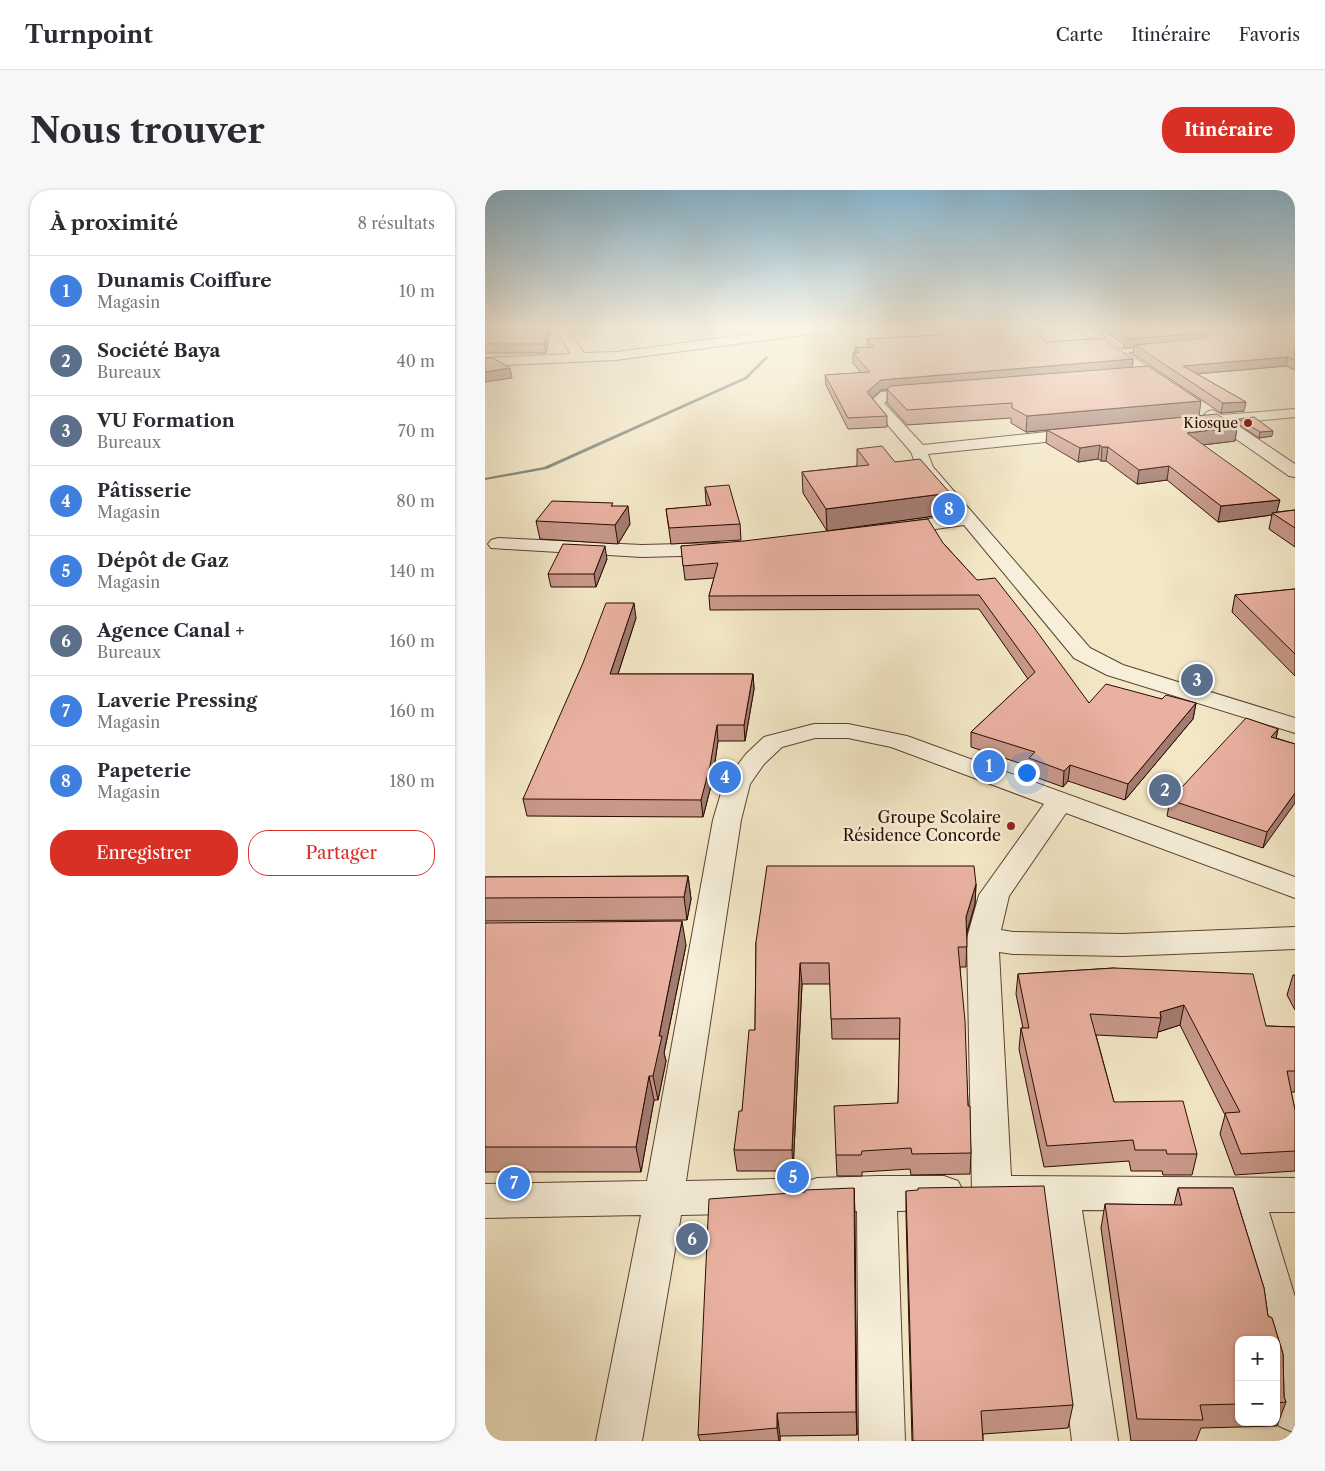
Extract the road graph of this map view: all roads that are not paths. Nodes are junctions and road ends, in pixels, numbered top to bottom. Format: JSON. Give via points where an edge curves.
{"nodes":[{"id":1,"x":1166,"y":384,"type":"edge"},
{"id":2,"x":935,"y":392,"type":"edge"},
{"id":3,"x":1181,"y":395,"type":"edge"},
{"id":4,"x":1295,"y":413,"type":"edge"},
{"id":5,"x":1211,"y":415,"type":"junction"},
{"id":6,"x":1170,"y":424,"type":"edge"},
{"id":7,"x":1102,"y":431,"type":"edge"},
{"id":8,"x":919,"y":451,"type":"junction"},
{"id":9,"x":1295,"y":472,"type":"edge"},
{"id":10,"x":969,"y":519,"type":"junction"},
{"id":11,"x":875,"y":531,"type":"edge"},
{"id":12,"x":498,"y":544,"type":"dead end"},
{"id":13,"x":733,"y":548,"type":"edge"},
{"id":14,"x":1295,"y":726,"type":"edge"},
{"id":15,"x":1060,"y":801,"type":"junction"},
{"id":16,"x":1295,"y":888,"type":"edge"},
{"id":17,"x":983,"y":938,"type":"junction"},
{"id":18,"x":1295,"y":938,"type":"edge"},
{"id":19,"x":992,"y":1192,"type":"junction"},
{"id":20,"x":1060,"y":1193,"type":"junction"},
{"id":21,"x":877,"y":1194,"type":"junction"},
{"id":22,"x":1244,"y":1195,"type":"junction"},
{"id":23,"x":1295,"y":1195,"type":"edge"},
{"id":24,"x":664,"y":1198,"type":"junction"},
{"id":25,"x":485,"y":1201,"type":"edge"},
{"id":26,"x":1295,"y":1410,"type":"edge"},
{"id":27,"x":619,"y":1441,"type":"edge"},
{"id":28,"x":881,"y":1441,"type":"edge"},
{"id":29,"x":1095,"y":1441,"type":"edge"}],
"edges":[{"from":1,"to":3,"type":"street"},
{"from":2,"to":8,"type":"street","via":[[886,396],[876,403]]},
{"from":4,"to":5,"type":"street"},
{"from":5,"to":6,"type":"street"},
{"from":5,"to":9,"type":"street"},
{"from":7,"to":8,"type":"street"},
{"from":8,"to":10,"type":"street","via":[[925,468]]},
{"from":10,"to":11,"type":"street"},
{"from":10,"to":14,"type":"street","via":[[1082,653],[1115,670]]},
{"from":12,"to":13,"type":"street","via":[[642,552]]},
{"from":15,"to":16,"type":"street"},
{"from":15,"to":17,"type":"street","via":[[995,895]]},
{"from":15,"to":24,"type":"street","via":[[890,740],[848,731],[814,731],[773,742],[755,759],[737,783],[693,932]]},
{"from":17,"to":18,"type":"street","via":[[1013,943],[1123,945]]},
{"from":17,"to":19,"type":"street"},
{"from":19,"to":20,"type":"street"},
{"from":19,"to":21,"type":"street"},
{"from":20,"to":22,"type":"street"},
{"from":20,"to":29,"type":"street"},
{"from":21,"to":24,"type":"street"},
{"from":21,"to":28,"type":"street"},
{"from":22,"to":23,"type":"street"},
{"from":22,"to":26,"type":"street","via":[[1278,1312],[1286,1384]]},
{"from":24,"to":25,"type":"street"},
{"from":24,"to":27,"type":"street"}]}
